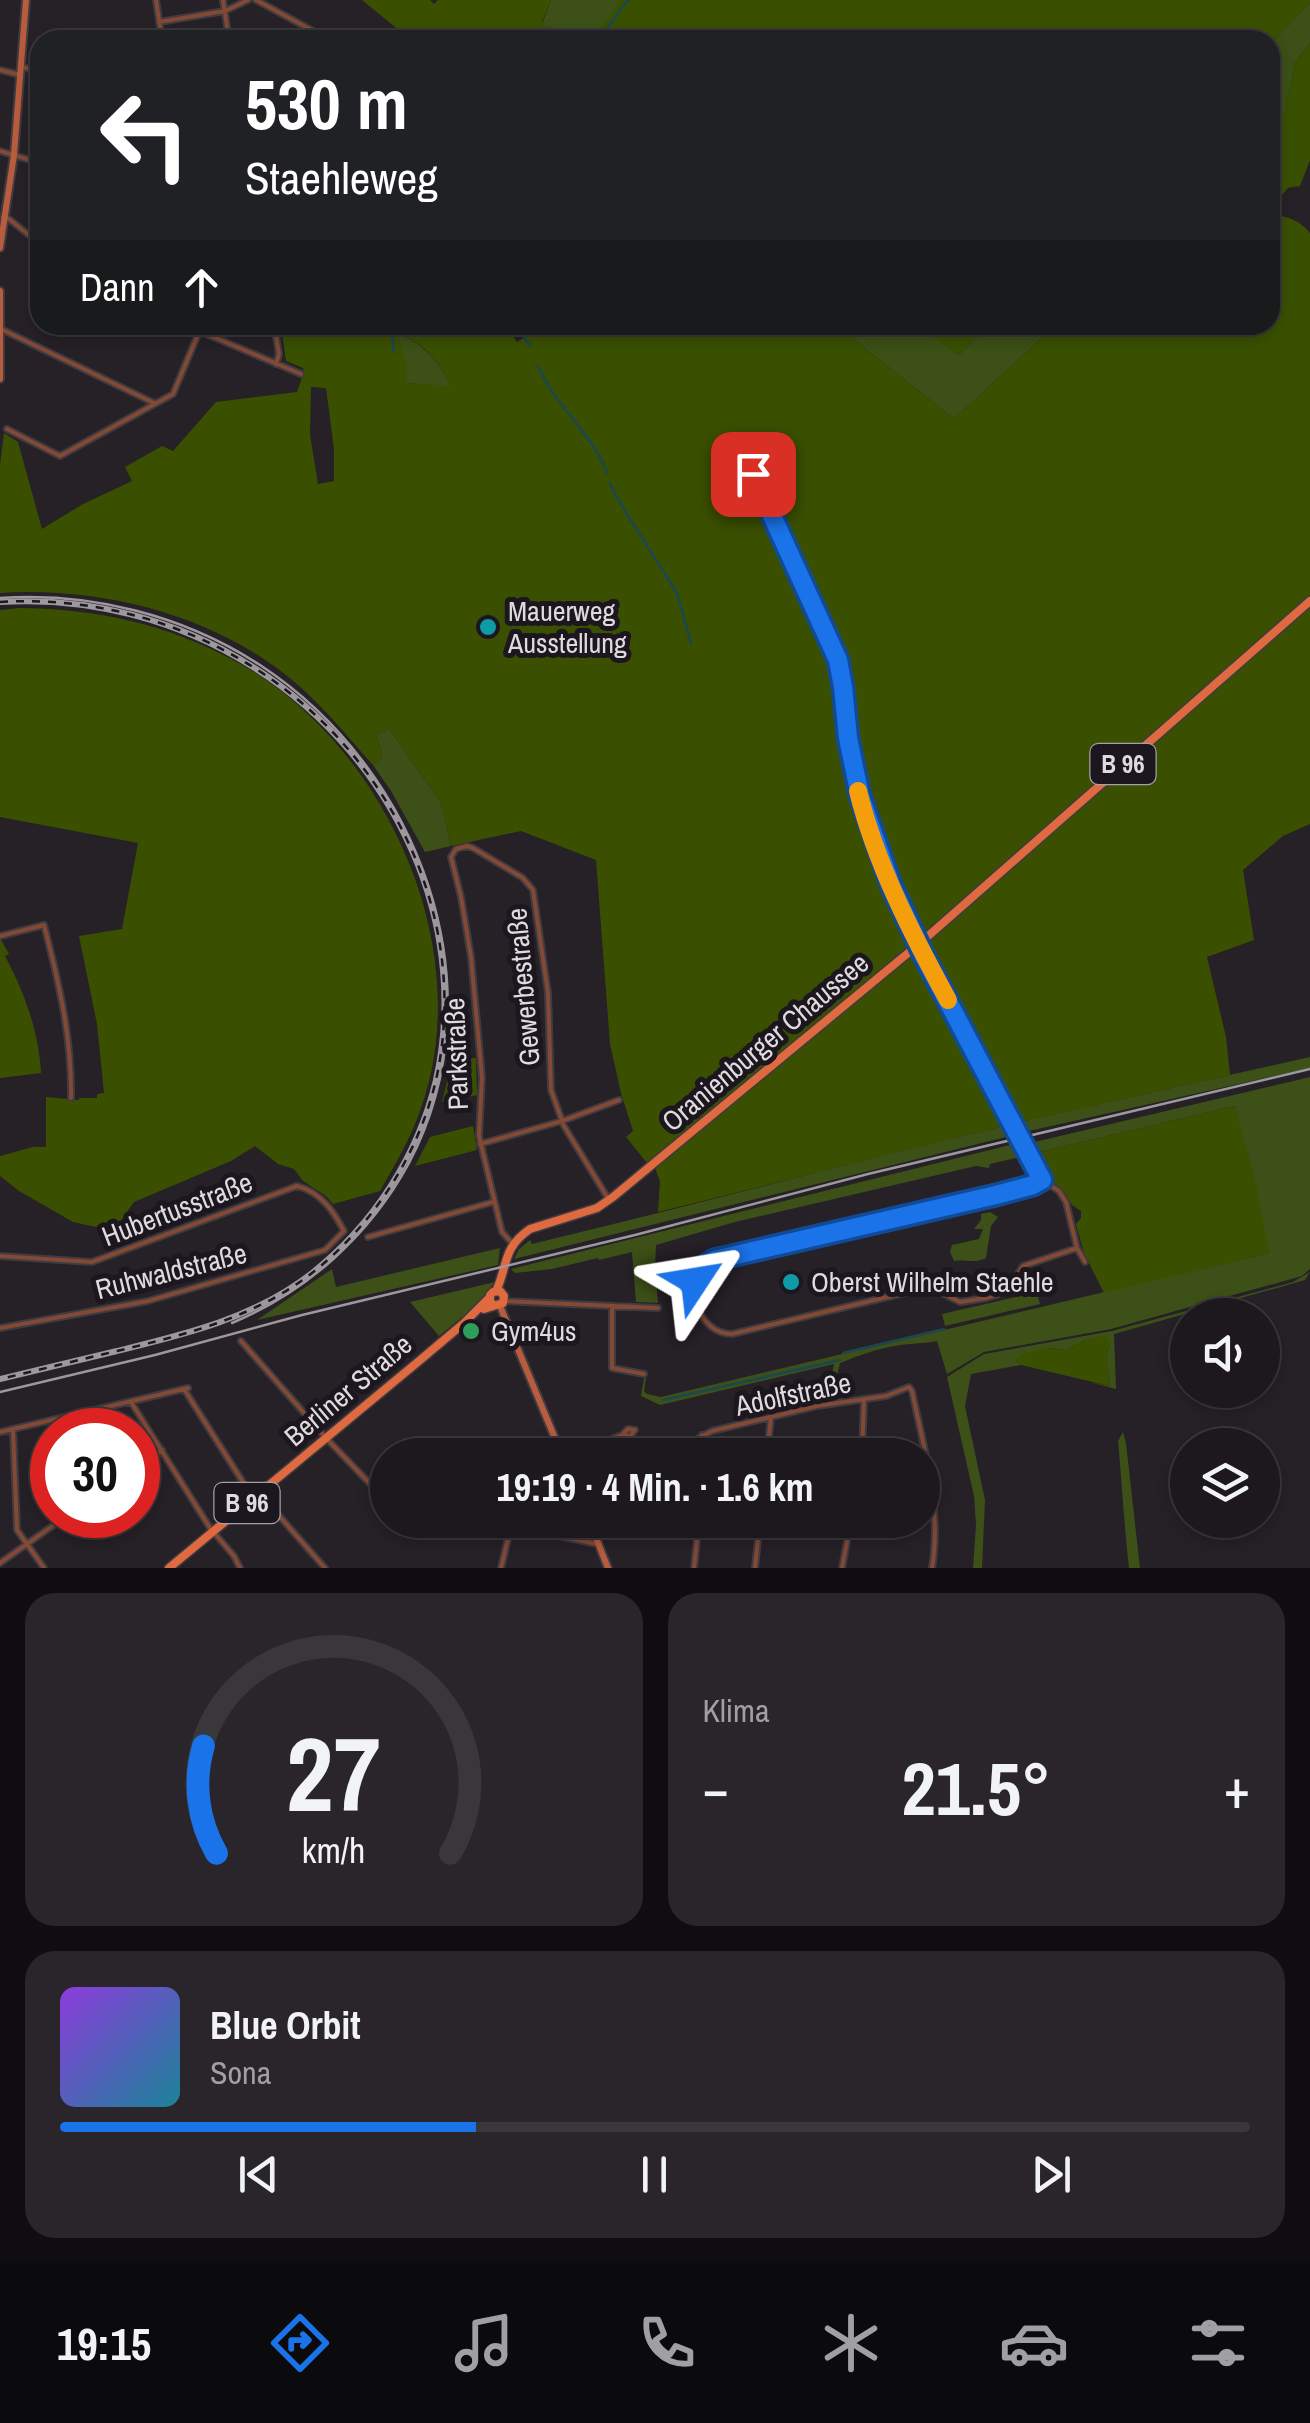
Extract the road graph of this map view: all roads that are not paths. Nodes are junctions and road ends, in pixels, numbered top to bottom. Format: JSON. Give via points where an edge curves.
{"nodes":[{"id":1,"x":26,"y":0,"type":"edge"},
{"id":2,"x":147,"y":0,"type":"edge"},
{"id":3,"x":223,"y":0,"type":"edge"},
{"id":4,"x":248,"y":0,"type":"edge"},
{"id":5,"x":256,"y":0,"type":"edge"},
{"id":6,"x":156,"y":1,"type":"edge"},
{"id":7,"x":225,"y":11,"type":"junction"},
{"id":8,"x":160,"y":22,"type":"junction"},
{"id":9,"x":161,"y":30,"type":"edge"},
{"id":10,"x":228,"y":30,"type":"edge"},
{"id":11,"x":312,"y":30,"type":"edge"},
{"id":12,"x":0,"y":70,"type":"edge"},
{"id":13,"x":21,"y":71,"type":"junction"},
{"id":14,"x":30,"y":71,"type":"edge"},
{"id":15,"x":0,"y":151,"type":"edge"},
{"id":16,"x":14,"y":155,"type":"junction"},
{"id":17,"x":30,"y":160,"type":"edge"},
{"id":18,"x":3,"y":217,"type":"junction"},
{"id":19,"x":30,"y":236,"type":"edge"},
{"id":20,"x":0,"y":248,"type":"edge"},
{"id":21,"x":0,"y":291,"type":"edge"},
{"id":22,"x":1,"y":329,"type":"edge"},
{"id":23,"x":195,"y":335,"type":"edge"},
{"id":24,"x":211,"y":335,"type":"edge"},
{"id":25,"x":276,"y":335,"type":"edge"},
{"id":26,"x":276,"y":364,"type":"junction"},
{"id":27,"x":302,"y":374,"type":"dead end"},
{"id":28,"x":0,"y":379,"type":"edge"},
{"id":29,"x":156,"y":404,"type":"junction"},
{"id":30,"x":7,"y":428,"type":"dead end"},
{"id":31,"x":753,"y":474,"type":"dead end"},
{"id":32,"x":1310,"y":600,"type":"edge"},
{"id":33,"x":451,"y":856,"type":"joint"},
{"id":34,"x":0,"y":936,"type":"edge"},
{"id":35,"x":918,"y":944,"type":"junction"},
{"id":36,"x":70,"y":1098,"type":"dead end"},
{"id":37,"x":619,"y":1100,"type":"dead end"},
{"id":38,"x":562,"y":1121,"type":"junction"},
{"id":39,"x":480,"y":1144,"type":"junction"},
{"id":40,"x":1042,"y":1180,"type":"junction"},
{"id":41,"x":609,"y":1200,"type":"junction"},
{"id":42,"x":494,"y":1201,"type":"junction"},
{"id":43,"x":344,"y":1233,"type":"joint"},
{"id":44,"x":368,"y":1237,"type":"dead end"},
{"id":45,"x":515,"y":1244,"type":"junction"},
{"id":46,"x":1077,"y":1248,"type":"junction"},
{"id":47,"x":0,"y":1256,"type":"edge"},
{"id":48,"x":1084,"y":1262,"type":"dead end"},
{"id":49,"x":498,"y":1299,"type":"junction"},
{"id":50,"x":612,"y":1306,"type":"junction"},
{"id":51,"x":658,"y":1308,"type":"dead end"},
{"id":52,"x":0,"y":1328,"type":"edge"},
{"id":53,"x":240,"y":1341,"type":"dead end"},
{"id":54,"x":644,"y":1374,"type":"dead end"},
{"id":55,"x":864,"y":1399,"type":"junction"},
{"id":56,"x":131,"y":1402,"type":"junction"},
{"id":57,"x":770,"y":1417,"type":"junction"},
{"id":58,"x":13,"y":1428,"type":"junction"},
{"id":59,"x":0,"y":1432,"type":"edge"},
{"id":60,"x":622,"y":1435,"type":"dead end"},
{"id":61,"x":702,"y":1435,"type":"junction"},
{"id":62,"x":326,"y":1438,"type":"junction"},
{"id":63,"x":555,"y":1438,"type":"edge"},
{"id":64,"x":614,"y":1438,"type":"edge"},
{"id":65,"x":698,"y":1438,"type":"edge"},
{"id":66,"x":704,"y":1438,"type":"edge"},
{"id":67,"x":768,"y":1438,"type":"edge"},
{"id":68,"x":863,"y":1438,"type":"edge"},
{"id":69,"x":162,"y":1450,"type":"joint"},
{"id":70,"x":370,"y":1484,"type":"edge"},
{"id":71,"x":256,"y":1495,"type":"junction"},
{"id":72,"x":212,"y":1532,"type":"junction"},
{"id":73,"x":36,"y":1538,"type":"edge"},
{"id":74,"x":508,"y":1538,"type":"edge"},
{"id":75,"x":570,"y":1538,"type":"edge"},
{"id":76,"x":597,"y":1538,"type":"edge"},
{"id":77,"x":697,"y":1538,"type":"edge"},
{"id":78,"x":758,"y":1538,"type":"edge"},
{"id":79,"x":848,"y":1538,"type":"edge"},
{"id":80,"x":599,"y":1544,"type":"junction"},
{"id":81,"x":26,"y":1545,"type":"junction"},
{"id":82,"x":0,"y":1562,"type":"edge"},
{"id":83,"x":44,"y":1568,"type":"edge"},
{"id":84,"x":169,"y":1568,"type":"edge"},
{"id":85,"x":240,"y":1568,"type":"edge"},
{"id":86,"x":325,"y":1568,"type":"edge"},
{"id":87,"x":502,"y":1568,"type":"edge"},
{"id":88,"x":608,"y":1568,"type":"edge"},
{"id":89,"x":694,"y":1568,"type":"edge"},
{"id":90,"x":755,"y":1568,"type":"edge"},
{"id":91,"x":842,"y":1568,"type":"edge"},
{"id":92,"x":932,"y":1568,"type":"edge"}],
"edges":[{"from":1,"to":13,"type":"main road"},
{"from":2,"to":6,"type":"street"},
{"from":3,"to":7,"type":"street"},
{"from":4,"to":7,"type":"street"},
{"from":5,"to":11,"type":"street"},
{"from":6,"to":8,"type":"street"},
{"from":7,"to":8,"type":"street"},
{"from":7,"to":10,"type":"street"},
{"from":8,"to":9,"type":"street"},
{"from":12,"to":13,"type":"street"},
{"from":13,"to":14,"type":"street"},
{"from":13,"to":16,"type":"main road"},
{"from":15,"to":16,"type":"street"},
{"from":16,"to":17,"type":"street"},
{"from":16,"to":18,"type":"main road"},
{"from":18,"to":19,"type":"street"},
{"from":18,"to":20,"type":"main road"},
{"from":21,"to":22,"type":"main road"},
{"from":22,"to":28,"type":"main road"},
{"from":22,"to":29,"type":"street"},
{"from":23,"to":29,"type":"street","via":[[173,394]]},
{"from":24,"to":26,"type":"street"},
{"from":25,"to":26,"type":"street"},
{"from":26,"to":27,"type":"street"},
{"from":29,"to":30,"type":"street","via":[[60,456]]},
{"from":31,"to":35,"type":"street","via":[[833,646],[860,796]]},
{"from":32,"to":35,"type":"main road","name":"Oranienburger Chaussee","number":"B 96"},
{"from":33,"to":38,"type":"street","name":"Gewerbestraße","via":[[472,847],[533,890],[549,998],[550,1086]]},
{"from":33,"to":39,"type":"street","name":"Parkstraße","via":[[471,957],[482,1072]]},
{"from":34,"to":36,"type":"street","via":[[44,926],[68,1029]]},
{"from":35,"to":40,"type":"street"},
{"from":35,"to":41,"type":"main road","name":"Oranienburger Chaussee","number":"B 96"},
{"from":37,"to":38,"type":"street"},
{"from":38,"to":39,"type":"street"},
{"from":38,"to":41,"type":"street","name":"Gewerbestraße"},
{"from":39,"to":42,"type":"street","name":"Parkstraße"},
{"from":40,"to":46,"type":"street","via":[[1066,1202]]},
{"from":40,"to":46,"type":"street","via":[[708,1262],[695,1281],[703,1319],[727,1335],[928,1288],[973,1301],[1011,1286],[1023,1266]]},
{"from":41,"to":45,"type":"main road","number":"B 96","via":[[539,1227]]},
{"from":42,"to":44,"type":"street"},
{"from":42,"to":45,"type":"street","name":"Parkstraße","via":[[503,1234]]},
{"from":43,"to":47,"type":"street","name":"Hubertusstraße","via":[[328,1203],[297,1186],[92,1262]]},
{"from":43,"to":52,"type":"street","name":"Ruhwaldstraße","via":[[328,1249],[148,1301]]},
{"from":45,"to":49,"type":"main road","number":"B 96"},
{"from":46,"to":48,"type":"street"},
{"from":49,"to":50,"type":"street"},
{"from":49,"to":62,"type":"main road","name":"Berliner Straße","number":"B 96"},
{"from":49,"to":63,"type":"main road"},
{"from":50,"to":51,"type":"street"},
{"from":50,"to":54,"type":"street","via":[[608,1367]]},
{"from":53,"to":62,"type":"street"},
{"from":55,"to":57,"type":"street","name":"Adolfstraße"},
{"from":55,"to":68,"type":"street"},
{"from":55,"to":92,"type":"street","name":"Adolfstraße","via":[[911,1389],[934,1504]]},
{"from":56,"to":58,"type":"street"},
{"from":56,"to":69,"type":"street"},
{"from":56,"to":71,"type":"street","via":[[186,1388]]},
{"from":57,"to":61,"type":"street","name":"Adolfstraße"},
{"from":57,"to":67,"type":"street"},
{"from":58,"to":59,"type":"street"},
{"from":58,"to":81,"type":"street","via":[[17,1530]]},
{"from":60,"to":64,"type":"street"},
{"from":61,"to":65,"type":"street","name":"Adolfstraße"},
{"from":61,"to":66,"type":"street"},
{"from":62,"to":70,"type":"street"},
{"from":62,"to":71,"type":"main road","name":"Berliner Straße","number":"B 96"},
{"from":69,"to":72,"type":"street"},
{"from":71,"to":72,"type":"main road","name":"Berliner Straße","number":"B 96"},
{"from":71,"to":86,"type":"street"},
{"from":72,"to":84,"type":"main road","name":"Berliner Straße","number":"B 96"},
{"from":72,"to":85,"type":"street"},
{"from":73,"to":81,"type":"street"},
{"from":74,"to":87,"type":"street"},
{"from":75,"to":80,"type":"street"},
{"from":76,"to":80,"type":"main road"},
{"from":77,"to":89,"type":"street"},
{"from":78,"to":90,"type":"street"},
{"from":79,"to":91,"type":"street"},
{"from":80,"to":88,"type":"main road"},
{"from":81,"to":82,"type":"street"},
{"from":81,"to":83,"type":"street"}]}
